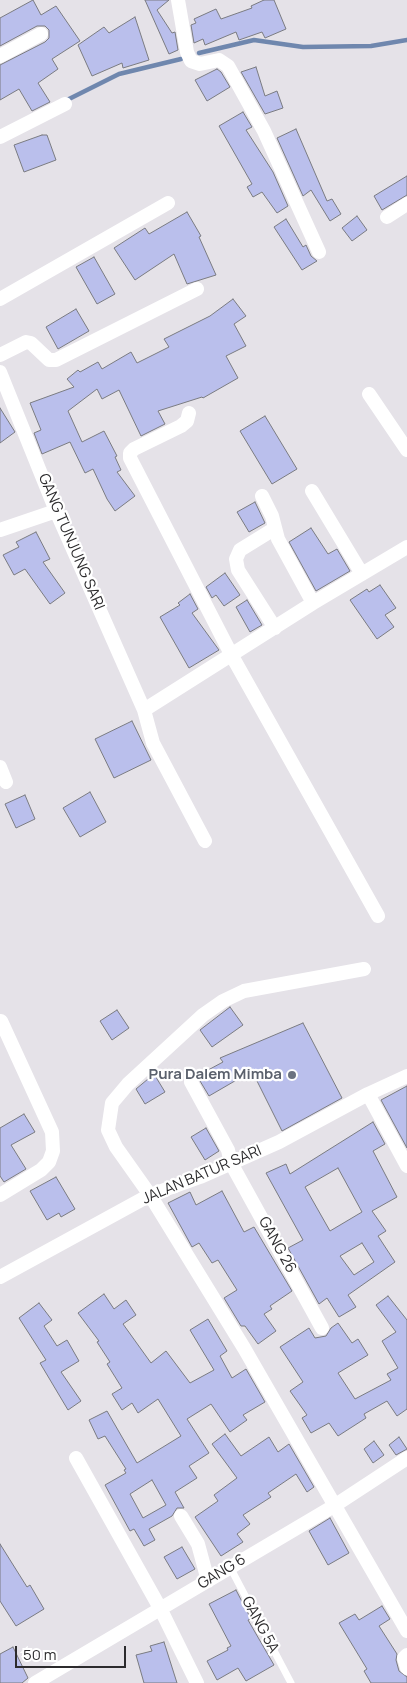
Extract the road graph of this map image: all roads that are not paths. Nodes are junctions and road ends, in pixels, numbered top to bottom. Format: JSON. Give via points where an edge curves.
{"nodes":[{"id":1,"x":178,"y":0,"type":"edge"},
{"id":2,"x":40,"y":34,"type":"dead end"},
{"id":3,"x":0,"y":56,"type":"edge"},
{"id":4,"x":65,"y":104,"type":"dead end"},
{"id":5,"x":0,"y":137,"type":"edge"},
{"id":6,"x":168,"y":203,"type":"dead end"},
{"id":7,"x":407,"y":204,"type":"edge"},
{"id":8,"x":387,"y":217,"type":"dead end"},
{"id":9,"x":319,"y":252,"type":"dead end"},
{"id":10,"x":197,"y":289,"type":"dead end"},
{"id":11,"x":0,"y":299,"type":"edge"},
{"id":12,"x":0,"y":355,"type":"edge"},
{"id":13,"x":0,"y":372,"type":"edge"},
{"id":14,"x":369,"y":394,"type":"dead end"},
{"id":15,"x":190,"y":413,"type":"dead end"},
{"id":16,"x":407,"y":450,"type":"edge"},
{"id":17,"x":312,"y":491,"type":"dead end"},
{"id":18,"x":262,"y":496,"type":"dead end"},
{"id":19,"x":56,"y":510,"type":"junction"},
{"id":20,"x":274,"y":529,"type":"junction"},
{"id":21,"x":0,"y":530,"type":"edge"},
{"id":22,"x":405,"y":551,"type":"edge"},
{"id":23,"x":362,"y":574,"type":"junction"},
{"id":24,"x":313,"y":603,"type":"junction"},
{"id":25,"x":275,"y":628,"type":"junction"},
{"id":26,"x":232,"y":656,"type":"junction"},
{"id":27,"x":144,"y":710,"type":"junction"},
{"id":28,"x":0,"y":767,"type":"edge"},
{"id":29,"x":6,"y":782,"type":"dead end"},
{"id":30,"x":205,"y":841,"type":"dead end"},
{"id":31,"x":378,"y":916,"type":"dead end"},
{"id":32,"x":364,"y":969,"type":"dead end"},
{"id":33,"x":1,"y":1021,"type":"dead end"},
{"id":34,"x":407,"y":1076,"type":"edge"},
{"id":35,"x":191,"y":1082,"type":"dead end"},
{"id":36,"x":368,"y":1094,"type":"junction"},
{"id":37,"x":231,"y":1163,"type":"junction"},
{"id":38,"x":407,"y":1166,"type":"edge"},
{"id":39,"x":0,"y":1195,"type":"edge"},
{"id":40,"x":150,"y":1195,"type":"junction"},
{"id":41,"x":0,"y":1277,"type":"edge"},
{"id":42,"x":322,"y":1328,"type":"dead end"},
{"id":43,"x":76,"y":1458,"type":"dead end"},
{"id":44,"x":407,"y":1458,"type":"edge"},
{"id":45,"x":334,"y":1506,"type":"junction"},
{"id":46,"x":181,"y":1516,"type":"dead end"},
{"id":47,"x":230,"y":1567,"type":"junction"},
{"id":48,"x":208,"y":1581,"type":"junction"},
{"id":49,"x":160,"y":1608,"type":"junction"},
{"id":50,"x":407,"y":1631,"type":"edge"},
{"id":51,"x":407,"y":1655,"type":"edge"},
{"id":52,"x":407,"y":1668,"type":"edge"},
{"id":53,"x":35,"y":1683,"type":"edge"},
{"id":54,"x":197,"y":1683,"type":"edge"},
{"id":55,"x":291,"y":1683,"type":"edge"}],
"edges":[{"from":1,"to":9,"type":"street","via":[[191,61],[200,64],[219,60],[228,66],[264,131]]},
{"from":2,"to":3,"type":"street"},
{"from":4,"to":5,"type":"street"},
{"from":6,"to":11,"type":"street"},
{"from":7,"to":8,"type":"street"},
{"from":10,"to":12,"type":"street","via":[[56,360],[49,360],[26,342]]},
{"from":13,"to":19,"type":"street","name":"GANG TUNJUNG SARI"},
{"from":14,"to":16,"type":"street"},
{"from":15,"to":26,"type":"street","via":[[181,426],[134,449],[130,458]]},
{"from":17,"to":23,"type":"street"},
{"from":18,"to":20,"type":"street","via":[[272,516]]},
{"from":19,"to":21,"type":"street"},
{"from":19,"to":27,"type":"street","name":"GANG TUNJUNG SARI"},
{"from":20,"to":24,"type":"street"},
{"from":20,"to":25,"type":"street","via":[[240,550],[236,559],[238,570]]},
{"from":22,"to":23,"type":"street"},
{"from":23,"to":24,"type":"street"},
{"from":24,"to":25,"type":"street"},
{"from":25,"to":26,"type":"street"},
{"from":26,"to":27,"type":"street"},
{"from":26,"to":31,"type":"street"},
{"from":27,"to":30,"type":"street","name":"GANG TUNJUNG SARI","via":[[153,743]]},
{"from":28,"to":29,"type":"street"},
{"from":32,"to":40,"type":"street","via":[[244,991],[223,1001],[203,1015],[128,1084],[112,1103],[108,1130],[116,1147]]},
{"from":33,"to":39,"type":"street","via":[[52,1132],[53,1151],[41,1170]]},
{"from":34,"to":36,"type":"street","name":"JALAN BATUR SARI"},
{"from":35,"to":37,"type":"street","name":"GANG 26","via":[[228,1150]]},
{"from":36,"to":37,"type":"street","name":"JALAN BATUR SARI","via":[[279,1142]]},
{"from":36,"to":38,"type":"street"},
{"from":37,"to":40,"type":"street","name":"JALAN BATUR SARI"},
{"from":37,"to":42,"type":"street","name":"GANG 26"},
{"from":40,"to":41,"type":"street","name":"JALAN BATUR SARI"},
{"from":40,"to":45,"type":"street","via":[[244,1348]]},
{"from":43,"to":49,"type":"street"},
{"from":44,"to":45,"type":"street","name":"GANG 6"},
{"from":45,"to":47,"type":"street","name":"GANG 6"},
{"from":45,"to":50,"type":"street"},
{"from":46,"to":48,"type":"street","via":[[198,1544]]},
{"from":47,"to":48,"type":"street","name":"GANG 6"},
{"from":47,"to":55,"type":"lane","name":"GANG 5A"},
{"from":48,"to":49,"type":"street","name":"GANG 6"},
{"from":49,"to":53,"type":"street","name":"GANG 6"},
{"from":49,"to":54,"type":"street"},
{"from":51,"to":52,"type":"street","via":[[404,1658]]}]}
